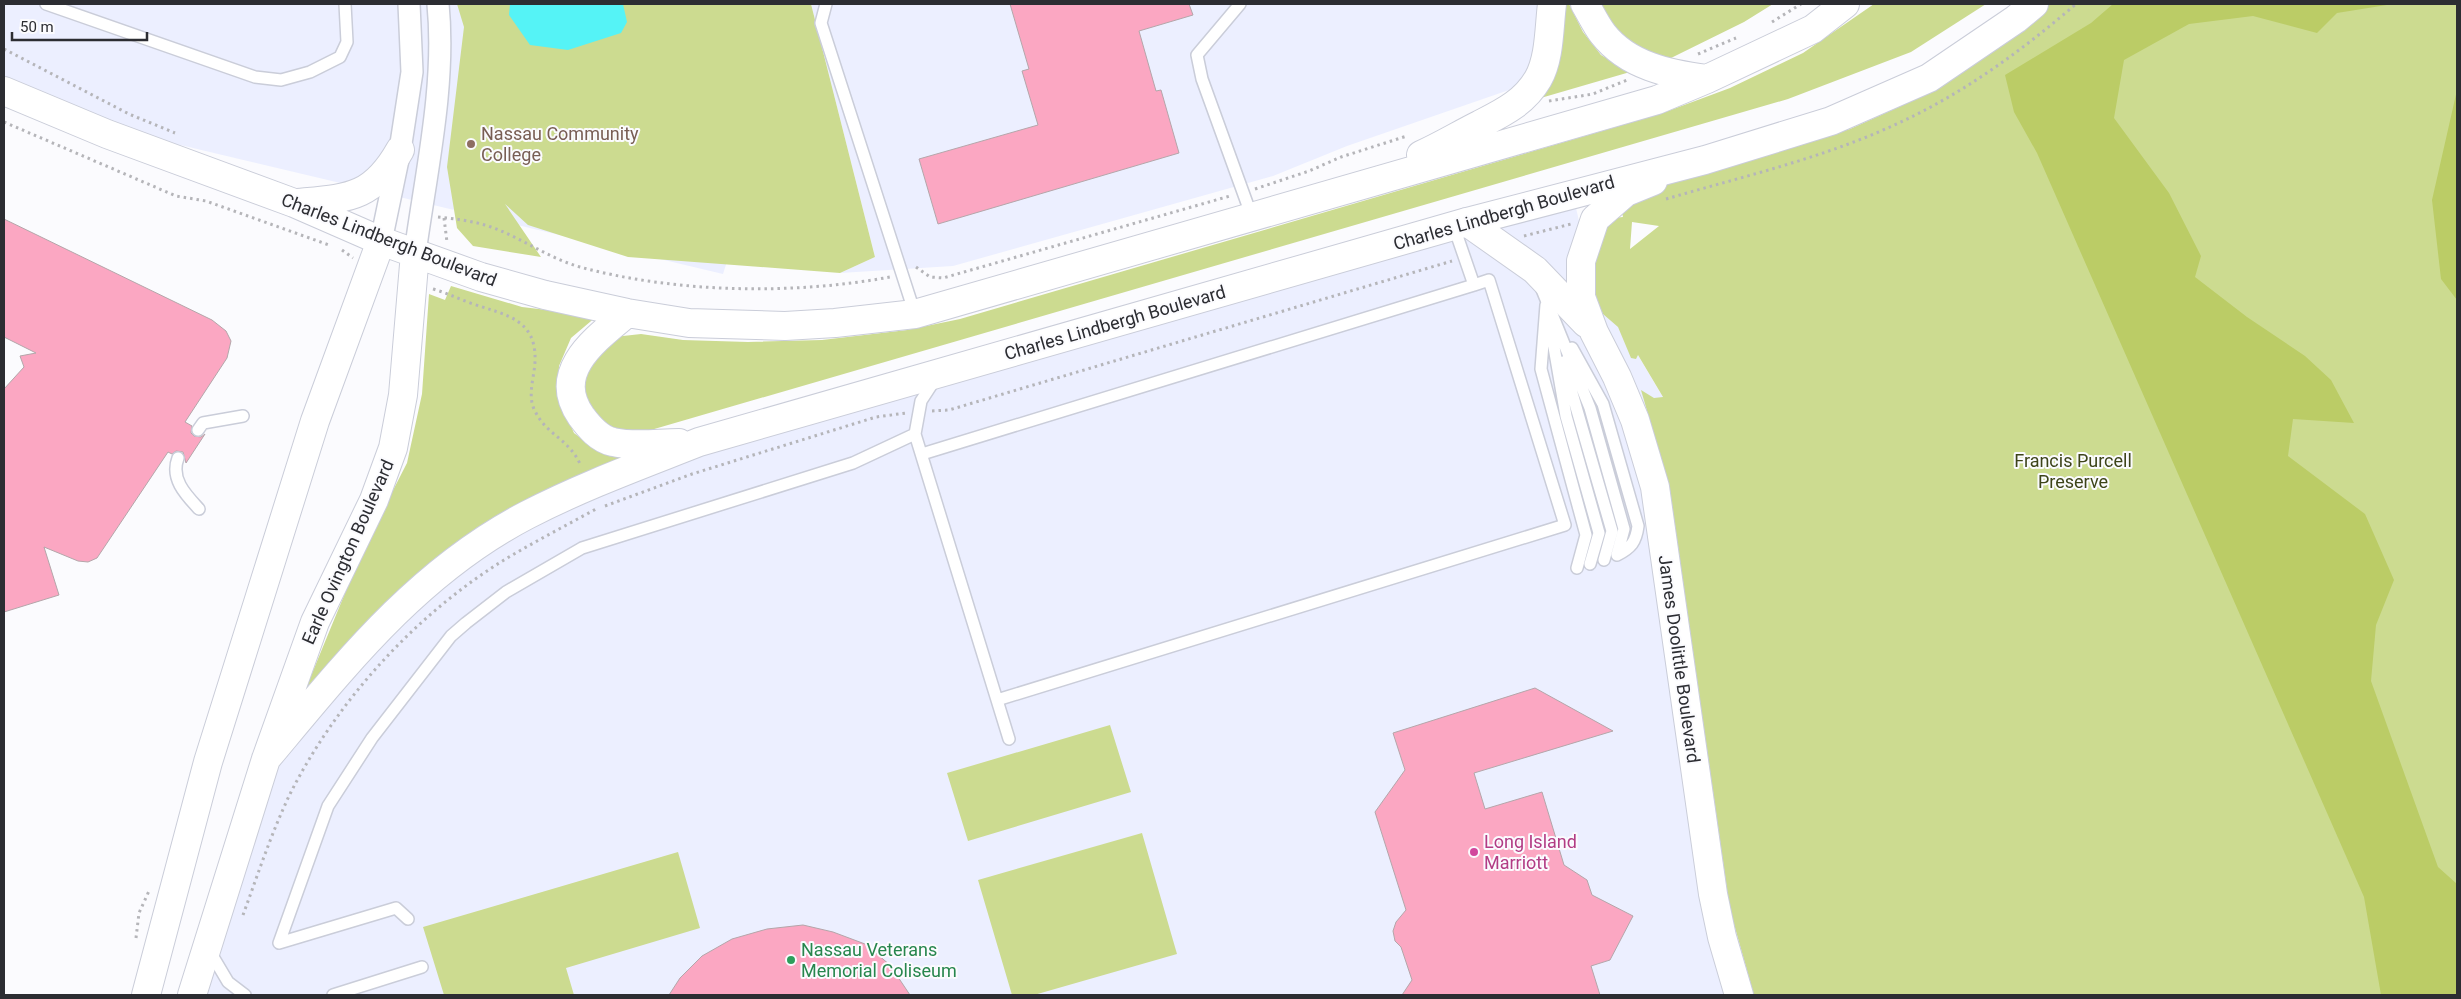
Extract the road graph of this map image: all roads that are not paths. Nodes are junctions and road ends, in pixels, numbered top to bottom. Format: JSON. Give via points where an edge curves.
{"nodes":[{"id":1,"x":46,"y":4,"type":"edge"},
{"id":2,"x":345,"y":4,"type":"edge"},
{"id":3,"x":409,"y":4,"type":"edge"},
{"id":4,"x":438,"y":4,"type":"edge"},
{"id":5,"x":826,"y":4,"type":"edge"},
{"id":6,"x":1240,"y":4,"type":"edge"},
{"id":7,"x":1552,"y":4,"type":"edge"},
{"id":8,"x":1585,"y":4,"type":"edge"},
{"id":9,"x":1845,"y":4,"type":"edge"},
{"id":10,"x":2034,"y":4,"type":"edge"},
{"id":11,"x":1707,"y":79,"type":"junction"},
{"id":12,"x":4,"y":91,"type":"edge"},
{"id":13,"x":400,"y":150,"type":"junction"},
{"id":14,"x":1705,"y":160,"type":"junction"},
{"id":15,"x":1346,"y":190,"type":"junction"},
{"id":16,"x":294,"y":203,"type":"junction"},
{"id":17,"x":1248,"y":205,"type":"junction"},
{"id":18,"x":1461,"y":224,"type":"junction"},
{"id":19,"x":381,"y":241,"type":"junction"},
{"id":20,"x":415,"y":253,"type":"junction"},
{"id":21,"x":1535,"y":270,"type":"junction"},
{"id":22,"x":1474,"y":285,"type":"junction"},
{"id":23,"x":1546,"y":303,"type":"junction"},
{"id":24,"x":627,"y":313,"type":"junction"},
{"id":25,"x":915,"y":314,"type":"junction"},
{"id":26,"x":1594,"y":332,"type":"junction"},
{"id":27,"x":940,"y":373,"type":"junction"},
{"id":28,"x":243,"y":416,"type":"dead end"},
{"id":29,"x":198,"y":430,"type":"dead end"},
{"id":30,"x":915,"y":434,"type":"junction"},
{"id":31,"x":699,"y":442,"type":"junction"},
{"id":32,"x":922,"y":454,"type":"junction"},
{"id":33,"x":178,"y":458,"type":"dead end"},
{"id":34,"x":199,"y":509,"type":"dead end"},
{"id":35,"x":1617,"y":555,"type":"dead end"},
{"id":36,"x":1604,"y":560,"type":"dead end"},
{"id":37,"x":1590,"y":564,"type":"dead end"},
{"id":38,"x":1577,"y":568,"type":"dead end"},
{"id":39,"x":997,"y":700,"type":"junction"},
{"id":40,"x":1009,"y":739,"type":"dead end"},
{"id":41,"x":266,"y":759,"type":"junction"},
{"id":42,"x":408,"y":919,"type":"dead end"},
{"id":43,"x":206,"y":946,"type":"junction"},
{"id":44,"x":422,"y":967,"type":"dead end"},
{"id":45,"x":146,"y":995,"type":"edge"},
{"id":46,"x":192,"y":995,"type":"edge"},
{"id":47,"x":244,"y":995,"type":"edge"},
{"id":48,"x":333,"y":995,"type":"edge"},
{"id":49,"x":1739,"y":995,"type":"edge"}],
"edges":[{"from":1,"to":2,"type":"lane","via":[[256,77],[281,80],[310,72],[340,57],[347,42]]},
{"from":3,"to":13,"type":"street","via":[[412,72]]},
{"from":4,"to":20,"type":"street","name":"Earle Ovington Boulevard","via":[[441,38],[435,106]]},
{"from":5,"to":25,"type":"lane","via":[[821,22]]},
{"from":6,"to":17,"type":"lane","via":[[1198,55],[1202,79]]},
{"from":7,"to":15,"type":"main road","via":[[1539,78],[1515,104],[1505,113],[1446,144],[1392,166]]},
{"from":8,"to":11,"type":"main road","via":[[1603,34],[1620,50],[1657,70]]},
{"from":9,"to":11,"type":"main road","name":"Charles Lindbergh Boulevard","via":[[1813,28]]},
{"from":10,"to":14,"type":"main road","name":"Charles Lindbergh Boulevard","via":[[1929,78],[1831,121]]},
{"from":11,"to":15,"type":"main road","name":"Charles Lindbergh Boulevard","via":[[1630,109]]},
{"from":12,"to":16,"type":"main road","name":"Charles Lindbergh Boulevard","via":[[107,134]]},
{"from":13,"to":16,"type":"main road","via":[[391,168],[378,182],[358,194],[338,200]]},
{"from":13,"to":19,"type":"street"},
{"from":14,"to":18,"type":"main road","name":"Charles Lindbergh Boulevard"},
{"from":14,"to":26,"type":"main road","name":"James Doolittle Boulevard","via":[[1626,192],[1595,219],[1582,261],[1580,281],[1581,297]]},
{"from":15,"to":17,"type":"main road","name":"Charles Lindbergh Boulevard"},
{"from":16,"to":19,"type":"main road","name":"Charles Lindbergh Boulevard"},
{"from":17,"to":25,"type":"main road","name":"Charles Lindbergh Boulevard"},
{"from":18,"to":21,"type":"main road","name":"James Doolittle Boulevard"},
{"from":18,"to":22,"type":"lane"},
{"from":18,"to":27,"type":"main road","name":"Charles Lindbergh Boulevard"},
{"from":19,"to":20,"type":"main road","name":"Charles Lindbergh Boulevard"},
{"from":19,"to":45,"type":"main road","via":[[316,421],[211,753]]},
{"from":20,"to":24,"type":"main road","name":"Charles Lindbergh Boulevard","via":[[545,295]]},
{"from":20,"to":41,"type":"main road","name":"Earle Ovington Boulevard","via":[[403,395],[393,448],[374,500],[314,622]]},
{"from":21,"to":23,"type":"lane"},
{"from":21,"to":26,"type":"main road","name":"James Doolittle Boulevard"},
{"from":22,"to":32,"type":"lane"},
{"from":22,"to":39,"type":"lane","via":[[1489,280],[1565,525]]},
{"from":23,"to":35,"type":"lane","via":[[1603,404],[1638,526],[1631,548]]},
{"from":23,"to":36,"type":"lane","via":[[1612,531]]},
{"from":23,"to":37,"type":"lane","via":[[1566,416],[1599,533]]},
{"from":23,"to":38,"type":"lane","via":[[1541,369],[1586,535]]},
{"from":24,"to":25,"type":"main road","name":"Charles Lindbergh Boulevard","via":[[689,323],[785,326]]},
{"from":24,"to":31,"type":"main road","via":[[589,344],[577,360],[572,377],[572,395],[577,411],[591,430],[611,442]]},
{"from":26,"to":49,"type":"main road","name":"James Doolittle Boulevard","via":[[1635,420],[1655,487],[1713,894]]},
{"from":27,"to":30,"type":"lane","via":[[921,401]]},
{"from":27,"to":31,"type":"main road","name":"Charles Lindbergh Boulevard"},
{"from":28,"to":29,"type":"lane","via":[[203,423]]},
{"from":30,"to":32,"type":"lane"},
{"from":30,"to":42,"type":"lane","via":[[853,463],[582,548],[506,592],[451,636],[372,738],[328,806],[279,943],[396,908]]},
{"from":31,"to":41,"type":"main road","name":"Charles Lindbergh Boulevard","via":[[588,485],[527,515],[449,566],[387,619],[359,648]]},
{"from":32,"to":39,"type":"lane"},
{"from":33,"to":34,"type":"lane","via":[[177,478]]},
{"from":39,"to":40,"type":"lane"},
{"from":41,"to":43,"type":"main road","name":"Earle Ovington Boulevard"},
{"from":43,"to":46,"type":"main road","name":"Earle Ovington Boulevard"},
{"from":43,"to":47,"type":"lane","via":[[228,982]]},
{"from":44,"to":48,"type":"lane"}]}
